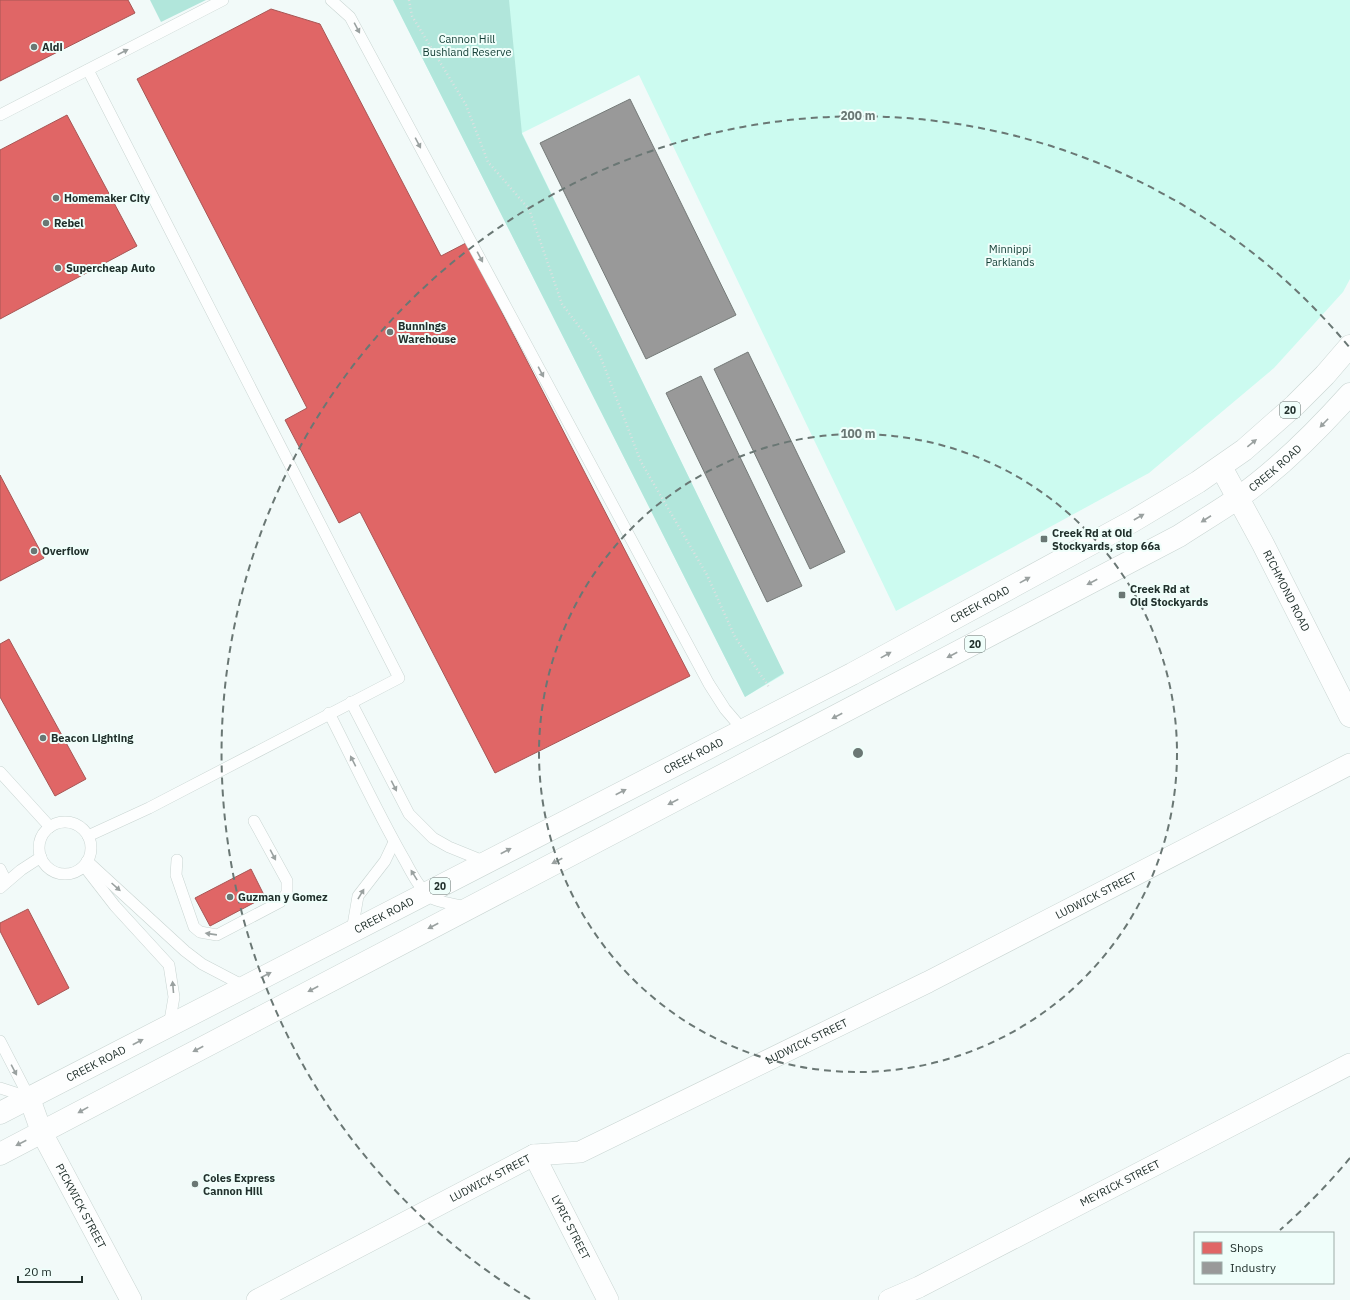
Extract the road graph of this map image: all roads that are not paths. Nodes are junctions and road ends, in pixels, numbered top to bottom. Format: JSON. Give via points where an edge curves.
{"nodes":[{"id":1,"x":222,"y":0,"type":"edge"},
{"id":2,"x":331,"y":0,"type":"edge"},
{"id":3,"x":88,"y":70,"type":"junction"},
{"id":4,"x":0,"y":115,"type":"edge"},
{"id":5,"x":1350,"y":346,"type":"edge"},
{"id":6,"x":1350,"y":394,"type":"edge"},
{"id":7,"x":1221,"y":466,"type":"junction"},
{"id":8,"x":1238,"y":497,"type":"junction"},
{"id":9,"x":351,"y":702,"type":"junction"},
{"id":10,"x":329,"y":714,"type":"junction"},
{"id":11,"x":1350,"y":716,"type":"edge"},
{"id":12,"x":743,"y":730,"type":"junction"},
{"id":13,"x":1350,"y":764,"type":"edge"},
{"id":14,"x":0,"y":772,"type":"edge"},
{"id":15,"x":254,"y":821,"type":"dead end"},
{"id":16,"x":50,"y":827,"type":"junction"},
{"id":17,"x":88,"y":836,"type":"junction"},
{"id":18,"x":394,"y":842,"type":"junction"},
{"id":19,"x":41,"y":857,"type":"junction"},
{"id":20,"x":177,"y":860,"type":"dead end"},
{"id":21,"x":486,"y":862,"type":"junction"},
{"id":22,"x":85,"y":863,"type":"junction"},
{"id":23,"x":0,"y":869,"type":"edge"},
{"id":24,"x":3,"y":885,"type":"edge"},
{"id":25,"x":426,"y":893,"type":"junction"},
{"id":26,"x":468,"y":908,"type":"junction"},
{"id":27,"x":352,"y":931,"type":"junction"},
{"id":28,"x":244,"y":986,"type":"junction"},
{"id":29,"x":169,"y":1026,"type":"junction"},
{"id":30,"x":0,"y":1042,"type":"edge"},
{"id":31,"x":1350,"y":1064,"type":"edge"},
{"id":32,"x":8,"y":1099,"type":"edge"},
{"id":33,"x":42,"y":1132,"type":"junction"},
{"id":34,"x":0,"y":1154,"type":"edge"},
{"id":35,"x":534,"y":1155,"type":"junction"},
{"id":36,"x":922,"y":1294,"type":"edge"},
{"id":37,"x":130,"y":1300,"type":"edge"},
{"id":38,"x":257,"y":1300,"type":"edge"},
{"id":39,"x":608,"y":1300,"type":"edge"},
{"id":40,"x":889,"y":1300,"type":"edge"}],
"edges":[{"from":3,"to":1,"type":"lane","one_way":true},
{"from":2,"to":12,"type":"lane","one_way":true,"via":[[350,17],[708,684]]},
{"from":3,"to":4,"type":"lane"},
{"from":3,"to":9,"type":"lane","via":[[399,678]]},
{"from":7,"to":5,"type":"main road","name":"CREEK ROAD","number":"20","one_way":true,"via":[[1267,431],[1295,405],[1326,375]]},
{"from":6,"to":8,"type":"main road","name":"CREEK ROAD","number":"20","one_way":true,"via":[[1298,449]]},
{"from":7,"to":8,"type":"main road","name":"RICHMOND ROAD"},
{"from":12,"to":7,"type":"main road","name":"CREEK ROAD","number":"20","one_way":true,"via":[[852,674],[1126,524],[1181,493]]},
{"from":8,"to":11,"type":"main road","name":"RICHMOND ROAD"},
{"from":8,"to":26,"type":"main road","name":"CREEK ROAD","number":"20","one_way":true,"via":[[1151,552]]},
{"from":9,"to":10,"type":"lane"},
{"from":9,"to":21,"type":"lane","one_way":true,"via":[[409,814],[433,838]]},
{"from":10,"to":17,"type":"lane","via":[[149,808]]},
{"from":18,"to":10,"type":"lane","one_way":true},
{"from":21,"to":12,"type":"main road","name":"CREEK ROAD","number":"20","one_way":true},
{"from":13,"to":35,"type":"street","name":"LUDWICK STREET","via":[[928,982],[587,1149],[580,1152]]},
{"from":14,"to":16,"type":"lane"},
{"from":15,"to":20,"type":"lane","one_way":true,"via":[[287,881],[287,893],[280,902],[217,935],[200,932],[194,927],[176,875]]},
{"from":16,"to":17,"type":"lane","via":[[67,822],[81,828]]},
{"from":16,"to":19,"type":"lane","via":[[40,842]]},
{"from":17,"to":22,"type":"lane","via":[[90,852]]},
{"from":25,"to":18,"type":"lane","one_way":true},
{"from":27,"to":18,"type":"lane","one_way":true,"via":[[358,896],[384,861]]},
{"from":19,"to":22,"type":"lane","via":[[53,871],[62,873],[76,871]]},
{"from":19,"to":24,"type":"lane"},
{"from":21,"to":25,"type":"main road","name":"CREEK ROAD","number":"20"},
{"from":22,"to":28,"type":"lane","one_way":true,"via":[[185,951],[202,964]]},
{"from":29,"to":22,"type":"lane","one_way":true,"via":[[174,997],[169,965],[115,906]]},
{"from":23,"to":24,"type":"lane"},
{"from":25,"to":26,"type":"lane","via":[[441,902]]},
{"from":25,"to":27,"type":"main road","name":"CREEK ROAD","number":"20"},
{"from":26,"to":33,"type":"main road","name":"CREEK ROAD","number":"20","one_way":true},
{"from":28,"to":27,"type":"main road","name":"CREEK ROAD","number":"20","one_way":true},
{"from":28,"to":29,"type":"main road","name":"CREEK ROAD","number":"20"},
{"from":32,"to":29,"type":"main road","name":"CREEK ROAD","number":"20","one_way":true},
{"from":30,"to":32,"type":"lane","one_way":true},
{"from":31,"to":36,"type":"street","name":"MEYRICK STREET"},
{"from":32,"to":33,"type":"street","name":"PICKWICK STREET"},
{"from":33,"to":34,"type":"main road","name":"CREEK ROAD","number":"20","one_way":true},
{"from":33,"to":37,"type":"street","name":"PICKWICK STREET"},
{"from":35,"to":38,"type":"street","name":"LUDWICK STREET"},
{"from":35,"to":39,"type":"street","name":"LYRIC STREET"},
{"from":36,"to":40,"type":"street","name":"MEYRICK STREET"}]}
